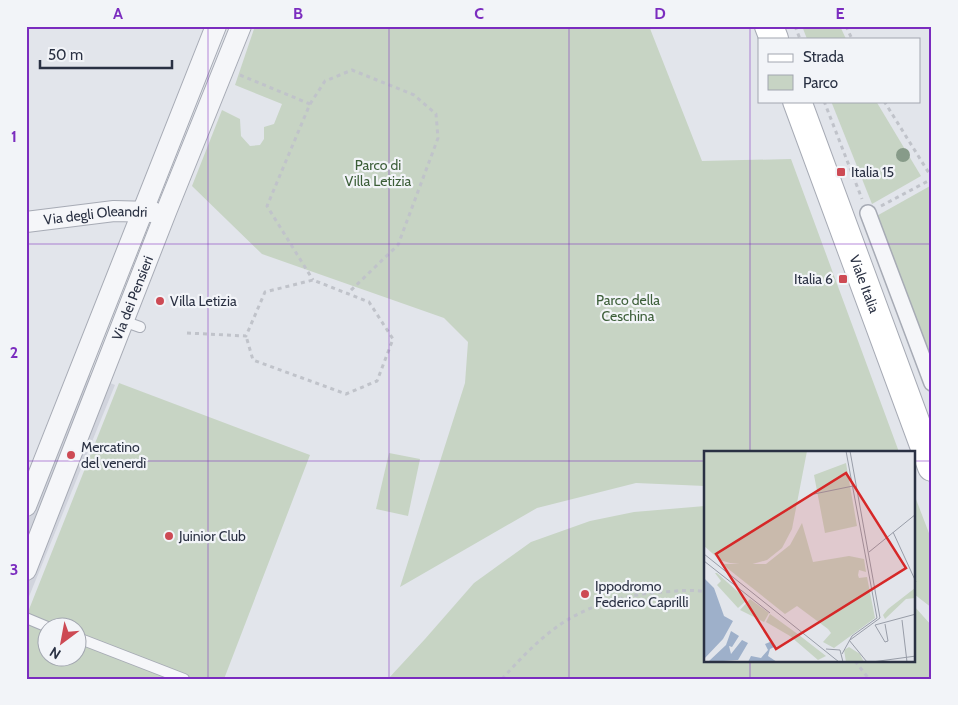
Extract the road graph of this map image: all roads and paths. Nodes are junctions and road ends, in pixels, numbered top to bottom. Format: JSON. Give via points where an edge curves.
{"nodes":[{"id":1,"x":216,"y":26,"type":"edge"},
{"id":2,"x":241,"y":26,"type":"edge"},
{"id":3,"x":769,"y":26,"type":"edge"},
{"id":4,"x":795,"y":26,"type":"edge"},
{"id":5,"x":846,"y":26,"type":"edge"},
{"id":6,"x":774,"y":38,"type":"edge"},
{"id":7,"x":800,"y":38,"type":"edge"},
{"id":8,"x":852,"y":38,"type":"edge"},
{"id":9,"x":223,"y":69,"type":"junction"},
{"id":10,"x":797,"y":102,"type":"edge"},
{"id":11,"x":824,"y":102,"type":"edge"},
{"id":12,"x":885,"y":102,"type":"edge"},
{"id":13,"x":310,"y":104,"type":"junction"},
{"id":14,"x":932,"y":179,"type":"edge"},
{"id":15,"x":142,"y":210,"type":"junction"},
{"id":16,"x":166,"y":212,"type":"junction"},
{"id":17,"x":868,"y":213,"type":"junction"},
{"id":18,"x":26,"y":222,"type":"edge"},
{"id":19,"x":312,"y":280,"type":"junction"},
{"id":20,"x":347,"y":294,"type":"junction"},
{"id":21,"x":187,"y":333,"type":"dead end"},
{"id":22,"x":246,"y":336,"type":"junction"},
{"id":23,"x":932,"y":383,"type":"edge"},
{"id":24,"x":932,"y":467,"type":"edge"},
{"id":25,"x":26,"y":506,"type":"edge"},
{"id":26,"x":26,"y":570,"type":"edge"},
{"id":27,"x":704,"y":592,"type":"edge"},
{"id":28,"x":26,"y":618,"type":"edge"},
{"id":29,"x":38,"y":623,"type":"edge"},
{"id":30,"x":88,"y":642,"type":"edge"},
{"id":31,"x":856,"y":662,"type":"edge"},
{"id":32,"x":184,"y":679,"type":"edge"},
{"id":33,"x":502,"y":679,"type":"edge"},
{"id":34,"x":869,"y":679,"type":"edge"}],
"edges":[{"from":1,"to":15,"type":"street","name":"Via dei Pensieri"},
{"from":2,"to":9,"type":"street","name":"Via dei Pensieri"},
{"from":3,"to":6,"type":"main road"},
{"from":4,"to":7,"type":"path"},
{"from":5,"to":8,"type":"path"},
{"from":9,"to":13,"type":"path"},
{"from":9,"to":16,"type":"street","name":"Via dei Pensieri"},
{"from":10,"to":24,"type":"main road","name":"Viale Italia"},
{"from":11,"to":17,"type":"path"},
{"from":12,"to":14,"type":"path"},
{"from":13,"to":19,"type":"path","via":[[267,206]]},
{"from":13,"to":20,"type":"path","via":[[325,81],[352,70],[414,95],[436,114],[438,138],[398,245]]},
{"from":14,"to":17,"type":"path"},
{"from":15,"to":16,"type":"street","name":"Via degli Oleandri"},
{"from":15,"to":18,"type":"street","name":"Via degli Oleandri","via":[[114,210]]},
{"from":15,"to":25,"type":"street","name":"Via dei Pensieri"},
{"from":16,"to":26,"type":"street","name":"Via dei Pensieri","via":[[132,324]]},
{"from":17,"to":23,"type":"street","name":"Viale Italia"},
{"from":19,"to":20,"type":"path"},
{"from":19,"to":22,"type":"path","via":[[265,292]]},
{"from":20,"to":22,"type":"path","via":[[368,302],[393,339],[377,381],[346,394],[253,360]]},
{"from":21,"to":22,"type":"path"},
{"from":27,"to":33,"type":"path","via":[[639,593],[588,609],[559,625],[529,649]]},
{"from":28,"to":29,"type":"lane"},
{"from":30,"to":32,"type":"lane"},
{"from":31,"to":34,"type":"path"}]}
